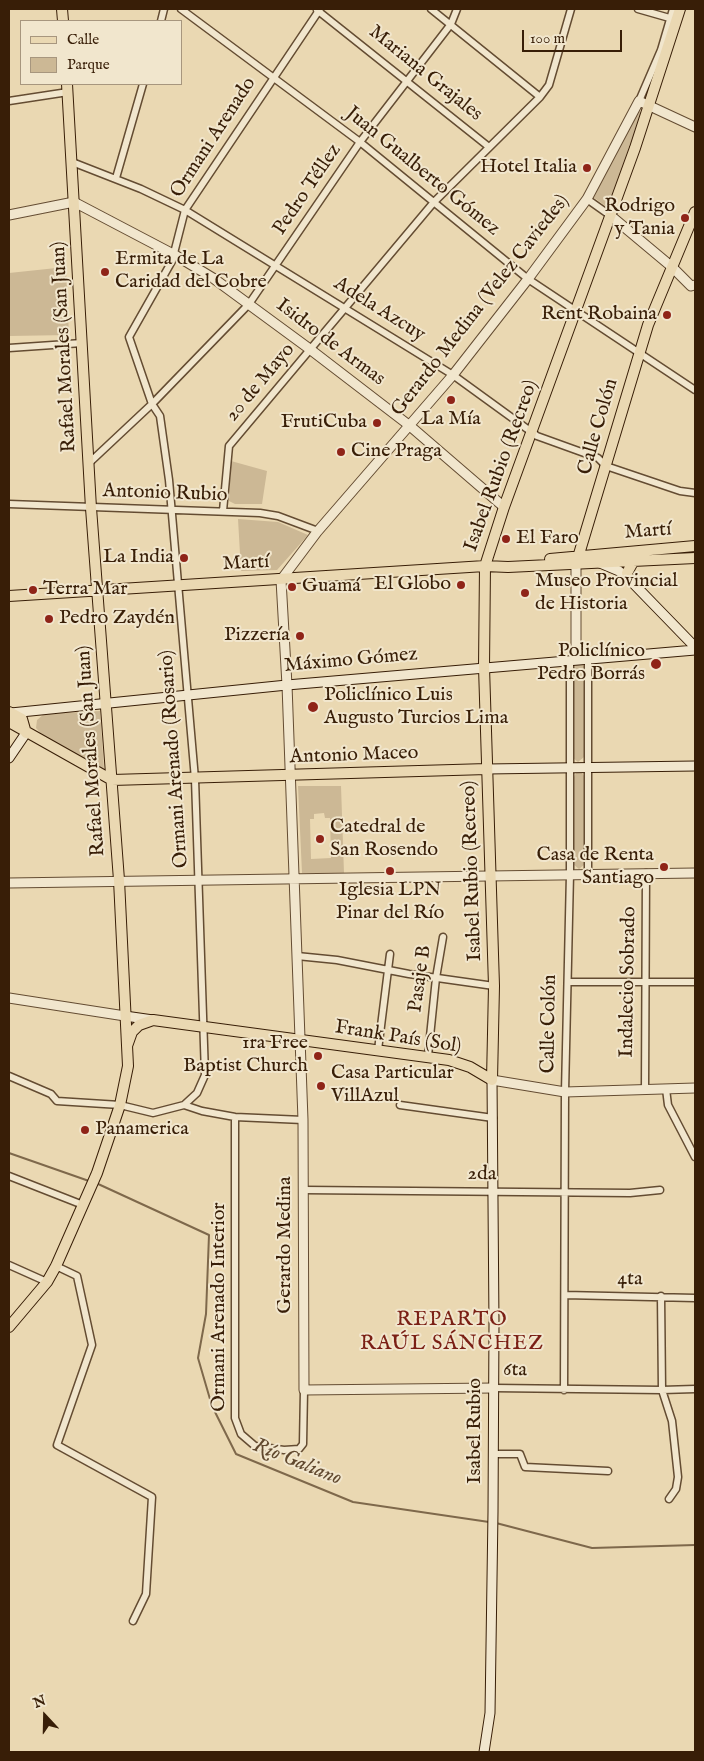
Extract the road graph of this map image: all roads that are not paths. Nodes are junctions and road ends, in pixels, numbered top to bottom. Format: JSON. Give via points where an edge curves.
{"nodes":[{"id":1,"x":181,"y":9,"type":"edge"},
{"id":2,"x":197,"y":9,"type":"edge"},
{"id":3,"x":431,"y":9,"type":"edge"},
{"id":4,"x":456,"y":9,"type":"edge"},
{"id":5,"x":571,"y":9,"type":"edge"},
{"id":6,"x":638,"y":9,"type":"edge"},
{"id":7,"x":673,"y":9,"type":"edge"},
{"id":8,"x":680,"y":9,"type":"edge"},
{"id":9,"x":318,"y":10,"type":"edge"},
{"id":10,"x":192,"y":16,"type":"junction"},
{"id":11,"x":674,"y":19,"type":"junction"},
{"id":12,"x":451,"y":24,"type":"junction"},
{"id":13,"x":273,"y":77,"type":"junction"},
{"id":14,"x":407,"y":81,"type":"junction"},
{"id":15,"x":143,"y":85,"type":"edge"},
{"id":16,"x":68,"y":88,"type":"edge"},
{"id":17,"x":540,"y":97,"type":"junction"},
{"id":18,"x":9,"y":101,"type":"edge"},
{"id":19,"x":644,"y":103,"type":"junction"},
{"id":20,"x":695,"y":127,"type":"edge"},
{"id":21,"x":360,"y":142,"type":"junction"},
{"id":22,"x":489,"y":147,"type":"junction"},
{"id":23,"x":72,"y":162,"type":"junction"},
{"id":24,"x":116,"y":178,"type":"junction"},
{"id":25,"x":587,"y":199,"type":"junction"},
{"id":26,"x":74,"y":202,"type":"junction"},
{"id":27,"x":434,"y":202,"type":"junction"},
{"id":28,"x":185,"y":210,"type":"junction"},
{"id":29,"x":695,"y":212,"type":"edge"},
{"id":30,"x":9,"y":215,"type":"edge"},
{"id":31,"x":611,"y":216,"type":"junction"},
{"id":32,"x":175,"y":255,"type":"junction"},
{"id":33,"x":275,"y":266,"type":"junction"},
{"id":34,"x":672,"y":267,"type":"junction"},
{"id":35,"x":528,"y":279,"type":"junction"},
{"id":36,"x":694,"y":287,"type":"edge"},
{"id":37,"x":249,"y":304,"type":"junction"},
{"id":38,"x":346,"y":308,"type":"junction"},
{"id":39,"x":576,"y":313,"type":"junction"},
{"id":40,"x":82,"y":343,"type":"junction"},
{"id":41,"x":9,"y":348,"type":"edge"},
{"id":42,"x":311,"y":350,"type":"junction"},
{"id":43,"x":639,"y":352,"type":"junction"},
{"id":44,"x":453,"y":375,"type":"junction"},
{"id":45,"x":695,"y":390,"type":"edge"},
{"id":46,"x":152,"y":404,"type":"junction"},
{"id":47,"x":410,"y":426,"type":"junction"},
{"id":48,"x":532,"y":432,"type":"junction"},
{"id":49,"x":88,"y":464,"type":"junction"},
{"id":50,"x":606,"y":466,"type":"junction"},
{"id":51,"x":695,"y":494,"type":"edge"},
{"id":52,"x":9,"y":504,"type":"edge"},
{"id":53,"x":504,"y":507,"type":"junction"},
{"id":54,"x":91,"y":508,"type":"junction"},
{"id":55,"x":171,"y":510,"type":"junction"},
{"id":56,"x":223,"y":511,"type":"junction"},
{"id":57,"x":318,"y":531,"type":"junction"},
{"id":58,"x":581,"y":545,"type":"junction"},
{"id":59,"x":695,"y":546,"type":"edge"},
{"id":60,"x":625,"y":551,"type":"junction"},
{"id":61,"x":589,"y":555,"type":"junction"},
{"id":62,"x":695,"y":558,"type":"edge"},
{"id":63,"x":577,"y":561,"type":"junction"},
{"id":64,"x":633,"y":562,"type":"junction"},
{"id":65,"x":600,"y":563,"type":"junction"},
{"id":66,"x":485,"y":566,"type":"junction"},
{"id":67,"x":619,"y":567,"type":"junction"},
{"id":68,"x":629,"y":579,"type":"junction"},
{"id":69,"x":281,"y":580,"type":"junction"},
{"id":70,"x":179,"y":585,"type":"junction"},
{"id":71,"x":97,"y":590,"type":"junction"},
{"id":72,"x":9,"y":596,"type":"edge"},
{"id":73,"x":695,"y":648,"type":"edge"},
{"id":74,"x":588,"y":658,"type":"junction"},
{"id":75,"x":573,"y":659,"type":"junction"},
{"id":76,"x":484,"y":667,"type":"junction"},
{"id":77,"x":287,"y":685,"type":"junction"},
{"id":78,"x":188,"y":695,"type":"junction"},
{"id":79,"x":105,"y":703,"type":"junction"},
{"id":80,"x":9,"y":716,"type":"edge"},
{"id":81,"x":26,"y":733,"type":"junction"},
{"id":82,"x":9,"y":758,"type":"edge"},
{"id":83,"x":695,"y":766,"type":"edge"},
{"id":84,"x":569,"y":767,"type":"junction"},
{"id":85,"x":589,"y":767,"type":"junction"},
{"id":86,"x":487,"y":769,"type":"junction"},
{"id":87,"x":290,"y":776,"type":"junction"},
{"id":88,"x":195,"y":779,"type":"junction"},
{"id":89,"x":112,"y":780,"type":"junction"},
{"id":90,"x":646,"y":873,"type":"junction"},
{"id":91,"x":695,"y":873,"type":"edge"},
{"id":92,"x":570,"y":874,"type":"junction"},
{"id":93,"x":588,"y":874,"type":"junction"},
{"id":94,"x":490,"y":876,"type":"junction"},
{"id":95,"x":199,"y":879,"type":"junction"},
{"id":96,"x":295,"y":879,"type":"junction"},
{"id":97,"x":119,"y":880,"type":"junction"},
{"id":98,"x":9,"y":883,"type":"edge"},
{"id":99,"x":443,"y":937,"type":"dead end"},
{"id":100,"x":390,"y":954,"type":"dead end"},
{"id":101,"x":297,"y":956,"type":"junction"},
{"id":102,"x":388,"y":970,"type":"junction"},
{"id":103,"x":436,"y":978,"type":"junction"},
{"id":104,"x":568,"y":982,"type":"junction"},
{"id":105,"x":646,"y":982,"type":"junction"},
{"id":106,"x":695,"y":982,"type":"edge"},
{"id":107,"x":494,"y":986,"type":"junction"},
{"id":108,"x":9,"y":998,"type":"edge"},
{"id":109,"x":125,"y":1016,"type":"junction"},
{"id":110,"x":153,"y":1020,"type":"junction"},
{"id":111,"x":205,"y":1027,"type":"junction"},
{"id":112,"x":300,"y":1041,"type":"junction"},
{"id":113,"x":127,"y":1046,"type":"junction"},
{"id":114,"x":378,"y":1050,"type":"junction"},
{"id":115,"x":428,"y":1056,"type":"junction"},
{"id":116,"x":9,"y":1076,"type":"edge"},
{"id":117,"x":492,"y":1080,"type":"junction"},
{"id":118,"x":695,"y":1088,"type":"edge"},
{"id":119,"x":666,"y":1089,"type":"junction"},
{"id":120,"x":645,"y":1090,"type":"junction"},
{"id":121,"x":565,"y":1092,"type":"junction"},
{"id":122,"x":120,"y":1105,"type":"junction"},
{"id":123,"x":184,"y":1105,"type":"junction"},
{"id":124,"x":400,"y":1105,"type":"dead end"},
{"id":125,"x":236,"y":1117,"type":"junction"},
{"id":126,"x":493,"y":1118,"type":"junction"},
{"id":127,"x":303,"y":1120,"type":"junction"},
{"id":128,"x":695,"y":1157,"type":"edge"},
{"id":129,"x":9,"y":1176,"type":"edge"},
{"id":130,"x":304,"y":1190,"type":"junction"},
{"id":131,"x":660,"y":1190,"type":"dead end"},
{"id":132,"x":493,"y":1192,"type":"junction"},
{"id":133,"x":566,"y":1192,"type":"junction"},
{"id":134,"x":83,"y":1205,"type":"junction"},
{"id":135,"x":9,"y":1265,"type":"edge"},
{"id":136,"x":56,"y":1266,"type":"junction"},
{"id":137,"x":47,"y":1282,"type":"junction"},
{"id":138,"x":564,"y":1295,"type":"junction"},
{"id":139,"x":661,"y":1296,"type":"junction"},
{"id":140,"x":695,"y":1298,"type":"edge"},
{"id":141,"x":10,"y":1323,"type":"edge"},
{"id":142,"x":494,"y":1388,"type":"junction"},
{"id":143,"x":695,"y":1389,"type":"edge"},
{"id":144,"x":304,"y":1390,"type":"junction"},
{"id":145,"x":564,"y":1390,"type":"junction"},
{"id":146,"x":662,"y":1390,"type":"junction"},
{"id":147,"x":298,"y":1449,"type":"joint"},
{"id":148,"x":493,"y":1454,"type":"junction"},
{"id":149,"x":608,"y":1471,"type":"dead end"},
{"id":150,"x":669,"y":1499,"type":"dead end"},
{"id":151,"x":133,"y":1621,"type":"dead end"},
{"id":152,"x":484,"y":1752,"type":"edge"}],
"edges":[{"from":1,"to":10,"type":"street","name":"Juan Gualberto Gómez"},
{"from":2,"to":10,"type":"street"},
{"from":3,"to":12,"type":"street"},
{"from":4,"to":12,"type":"street","name":"Pedro Téllez"},
{"from":5,"to":17,"type":"street","name":"20 de Mayo","via":[[549,85]]},
{"from":6,"to":11,"type":"street"},
{"from":7,"to":11,"type":"street"},
{"from":8,"to":11,"type":"main road"},
{"from":9,"to":13,"type":"street","name":"Ormani Arenado"},
{"from":9,"to":14,"type":"street","name":"Mariana Grajales"},
{"from":10,"to":13,"type":"street","name":"Juan Gualberto Gómez"},
{"from":11,"to":19,"type":"main road"},
{"from":12,"to":14,"type":"street","name":"Pedro Téllez"},
{"from":12,"to":17,"type":"street"},
{"from":13,"to":21,"type":"street","name":"Juan Gualberto Gómez"},
{"from":13,"to":28,"type":"street","name":"Ormani Arenado"},
{"from":14,"to":21,"type":"street","name":"Pedro Téllez"},
{"from":14,"to":22,"type":"street","name":"Mariana Grajales"},
{"from":15,"to":24,"type":"street"},
{"from":16,"to":18,"type":"street"},
{"from":16,"to":23,"type":"main road","name":"Rafael Morales (San Juan)"},
{"from":17,"to":22,"type":"street","name":"20 de Mayo"},
{"from":19,"to":20,"type":"street"},
{"from":19,"to":25,"type":"street","name":"Gerardo Medina (Velez Caviedes)"},
{"from":19,"to":31,"type":"main road","name":"Isabel Rubio (Recreo)","via":[[635,148]]},
{"from":21,"to":27,"type":"street","name":"Juan Gualberto Gómez"},
{"from":21,"to":33,"type":"street","name":"Pedro Téllez"},
{"from":22,"to":27,"type":"street","name":"20 de Mayo"},
{"from":23,"to":24,"type":"street","name":"Adela Azcuy"},
{"from":23,"to":26,"type":"main road","name":"Rafael Morales (San Juan)"},
{"from":24,"to":28,"type":"street","name":"Adela Azcuy"},
{"from":25,"to":31,"type":"street"},
{"from":25,"to":35,"type":"street","name":"Gerardo Medina (Velez Caviedes)"},
{"from":26,"to":30,"type":"street"},
{"from":26,"to":32,"type":"street","name":"Isidro de Armas"},
{"from":26,"to":40,"type":"main road","name":"Rafael Morales (San Juan)"},
{"from":27,"to":35,"type":"street","name":"Juan Gualberto Gómez"},
{"from":27,"to":38,"type":"street","name":"20 de Mayo"},
{"from":28,"to":32,"type":"street","name":"Ormani Arenado"},
{"from":28,"to":33,"type":"street","name":"Adela Azcuy"},
{"from":29,"to":34,"type":"main road","name":"Calle Colón"},
{"from":31,"to":34,"type":"street"},
{"from":31,"to":39,"type":"main road","name":"Isabel Rubio (Recreo)"},
{"from":32,"to":37,"type":"street","name":"Isidro de Armas"},
{"from":32,"to":46,"type":"street","name":"Ormani Arenado","via":[[129,336]]},
{"from":33,"to":37,"type":"street","name":"Pedro Téllez"},
{"from":33,"to":38,"type":"street","name":"Adela Azcuy"},
{"from":34,"to":36,"type":"street"},
{"from":34,"to":43,"type":"main road","name":"Calle Colón"},
{"from":35,"to":39,"type":"street","name":"Juan Gualberto Gómez"},
{"from":35,"to":44,"type":"street","name":"Gerardo Medina (Velez Caviedes)"},
{"from":37,"to":42,"type":"street","name":"Isidro de Armas"},
{"from":37,"to":46,"type":"street","name":"Pedro Téllez"},
{"from":38,"to":42,"type":"street","name":"20 de Mayo"},
{"from":38,"to":44,"type":"street","name":"Adela Azcuy"},
{"from":39,"to":43,"type":"street","name":"Juan Gualberto Gómez"},
{"from":39,"to":48,"type":"main road","name":"Isabel Rubio (Recreo)"},
{"from":40,"to":41,"type":"street"},
{"from":40,"to":49,"type":"main road","name":"Rafael Morales (San Juan)"},
{"from":42,"to":47,"type":"street","name":"Isidro de Armas"},
{"from":42,"to":56,"type":"street","name":"20 de Mayo","via":[[229,446]]},
{"from":43,"to":45,"type":"street","name":"Juan Gualberto Gómez"},
{"from":43,"to":50,"type":"main road","name":"Calle Colón"},
{"from":44,"to":47,"type":"street","name":"Gerardo Medina (Velez Caviedes)"},
{"from":44,"to":48,"type":"street","name":"Adela Azcuy"},
{"from":46,"to":49,"type":"street","name":"Pedro Téllez"},
{"from":46,"to":55,"type":"street","name":"Ormani Arenado (Rosario)","via":[[160,416]]},
{"from":47,"to":53,"type":"street","name":"Isidro de Armas"},
{"from":47,"to":57,"type":"street","name":"Gerardo Medina (Velez Caviedes)"},
{"from":48,"to":50,"type":"street","name":"Adela Azcuy","via":[[598,458]]},
{"from":48,"to":53,"type":"main road","name":"Isabel Rubio (Recreo)"},
{"from":49,"to":54,"type":"main road","name":"Rafael Morales (San Juan)"},
{"from":50,"to":51,"type":"street","name":"Adela Azcuy"},
{"from":50,"to":58,"type":"main road","name":"Calle Colón"},
{"from":52,"to":54,"type":"street","name":"Antonio Rubio"},
{"from":53,"to":66,"type":"main road","name":"Isabel Rubio (Recreo)"},
{"from":54,"to":55,"type":"street","name":"Antonio Rubio"},
{"from":54,"to":71,"type":"main road","name":"Rafael Morales (San Juan)"},
{"from":55,"to":56,"type":"street","name":"Antonio Rubio"},
{"from":55,"to":70,"type":"street","name":"Ormani Arenado (Rosario)"},
{"from":56,"to":57,"type":"street","name":"Antonio Rubio","via":[[278,516]]},
{"from":57,"to":69,"type":"street","name":"Gerardo Medina (Velez Caviedes)"},
{"from":58,"to":61,"type":"main road"},
{"from":58,"to":63,"type":"main road","name":"Calle Colón"},
{"from":59,"to":60,"type":"main road","name":"Martí"},
{"from":60,"to":61,"type":"main road","name":"Martí"},
{"from":60,"to":67,"type":"main road"},
{"from":61,"to":63,"type":"main road","name":"Martí"},
{"from":61,"to":65,"type":"main road"},
{"from":62,"to":64,"type":"main road","name":"Martí"},
{"from":63,"to":65,"type":"main road","name":"Martí"},
{"from":63,"to":66,"type":"main road","name":"Martí"},
{"from":63,"to":75,"type":"street","name":"Calle Colón"},
{"from":64,"to":67,"type":"main road","name":"Martí"},
{"from":64,"to":68,"type":"main road"},
{"from":65,"to":67,"type":"main road","name":"Martí"},
{"from":66,"to":69,"type":"main road","name":"Martí"},
{"from":66,"to":76,"type":"main road","name":"Isabel Rubio (Recreo)"},
{"from":67,"to":68,"type":"street"},
{"from":68,"to":73,"type":"street"},
{"from":69,"to":70,"type":"main road","name":"Martí"},
{"from":69,"to":77,"type":"street"},
{"from":70,"to":71,"type":"main road","name":"Martí"},
{"from":70,"to":78,"type":"street","name":"Ormani Arenado (Rosario)"},
{"from":71,"to":72,"type":"main road","name":"Martí"},
{"from":71,"to":79,"type":"main road","name":"Rafael Morales (San Juan)"},
{"from":73,"to":74,"type":"street","name":"Máximo Gómez"},
{"from":74,"to":75,"type":"street","name":"Máximo Gómez"},
{"from":74,"to":85,"type":"street"},
{"from":75,"to":76,"type":"street","name":"Máximo Gómez"},
{"from":75,"to":84,"type":"street","name":"Calle Colón"},
{"from":76,"to":77,"type":"street","name":"Máximo Gómez"},
{"from":76,"to":86,"type":"main road","name":"Isabel Rubio (Recreo)"},
{"from":77,"to":78,"type":"street","name":"Máximo Gómez"},
{"from":77,"to":87,"type":"street"},
{"from":78,"to":79,"type":"street","name":"Máximo Gómez"},
{"from":78,"to":88,"type":"street","name":"Ormani Arenado (Rosario)"},
{"from":79,"to":80,"type":"street","name":"Máximo Gómez"},
{"from":79,"to":89,"type":"main road","name":"Rafael Morales (San Juan)"},
{"from":80,"to":81,"type":"main road","name":"Antonio Maceo","via":[[22,719]]},
{"from":81,"to":82,"type":"street"},
{"from":81,"to":89,"type":"main road","name":"Antonio Maceo"},
{"from":83,"to":85,"type":"street","name":"Antonio Maceo"},
{"from":84,"to":85,"type":"street","name":"Antonio Maceo"},
{"from":84,"to":86,"type":"street","name":"Antonio Maceo"},
{"from":84,"to":92,"type":"street","name":"Calle Colón"},
{"from":85,"to":93,"type":"street"},
{"from":86,"to":87,"type":"main road","name":"Antonio Maceo"},
{"from":86,"to":94,"type":"main road","name":"Isabel Rubio (Recreo)"},
{"from":87,"to":88,"type":"main road","name":"Antonio Maceo"},
{"from":87,"to":96,"type":"street"},
{"from":88,"to":89,"type":"main road","name":"Antonio Maceo"},
{"from":88,"to":95,"type":"street","name":"Ormani Arenado (Rosario)"},
{"from":89,"to":97,"type":"main road","name":"Rafael Morales (San Juan)"},
{"from":90,"to":91,"type":"street"},
{"from":90,"to":93,"type":"street"},
{"from":90,"to":105,"type":"street","name":"Indalecio Sobrado"},
{"from":92,"to":93,"type":"street"},
{"from":92,"to":94,"type":"street"},
{"from":92,"to":104,"type":"street","name":"Calle Colón"},
{"from":94,"to":96,"type":"street"},
{"from":94,"to":107,"type":"main road","name":"Isabel Rubio (Recreo)"},
{"from":95,"to":96,"type":"street"},
{"from":95,"to":97,"type":"street"},
{"from":95,"to":111,"type":"street","name":"Ormani Arenado (Rosario)"},
{"from":96,"to":101,"type":"street"},
{"from":97,"to":98,"type":"street"},
{"from":97,"to":109,"type":"main road","name":"Rafael Morales (San Juan)"},
{"from":99,"to":103,"type":"street","name":"Pasaje B"},
{"from":100,"to":102,"type":"street"},
{"from":101,"to":102,"type":"street"},
{"from":101,"to":112,"type":"street"},
{"from":102,"to":103,"type":"street"},
{"from":102,"to":114,"type":"street"},
{"from":103,"to":107,"type":"street"},
{"from":103,"to":115,"type":"street","name":"Pasaje B"},
{"from":104,"to":105,"type":"street"},
{"from":104,"to":121,"type":"street","name":"Calle Colón"},
{"from":105,"to":106,"type":"street"},
{"from":105,"to":120,"type":"street","name":"Indalecio Sobrado"},
{"from":107,"to":117,"type":"main road","name":"Isabel Rubio (Recreo)"},
{"from":108,"to":109,"type":"street"},
{"from":109,"to":110,"type":"street"},
{"from":109,"to":113,"type":"main road","name":"Rafael Morales (San Juan)"},
{"from":110,"to":111,"type":"main road","name":"Frank País (Sol)"},
{"from":110,"to":113,"type":"main road","via":[[139,1025],[132,1032]]},
{"from":111,"to":112,"type":"main road","name":"Frank País (Sol)"},
{"from":111,"to":123,"type":"street","via":[[205,1075],[197,1093]]},
{"from":112,"to":114,"type":"main road","name":"Frank País (Sol)"},
{"from":112,"to":127,"type":"street","name":"Gerardo Medina"},
{"from":113,"to":122,"type":"main road","name":"Rafael Morales (San Juan)","via":[[128,1066]]},
{"from":114,"to":115,"type":"main road","name":"Frank País (Sol)"},
{"from":115,"to":117,"type":"main road","name":"Frank País (Sol)","via":[[461,1064]]},
{"from":116,"to":122,"type":"street","via":[[51,1094],[57,1101]]},
{"from":117,"to":121,"type":"street","name":"Frank País (Sol)"},
{"from":117,"to":126,"type":"street","name":"Isabel Rubio"},
{"from":118,"to":119,"type":"street","name":"Frank País (Sol)"},
{"from":119,"to":120,"type":"street","name":"Frank País (Sol)"},
{"from":119,"to":128,"type":"street","via":[[668,1105]]},
{"from":120,"to":121,"type":"street","name":"Frank País (Sol)"},
{"from":121,"to":133,"type":"street","name":"Calle Colón"},
{"from":122,"to":123,"type":"street","via":[[153,1112]]},
{"from":122,"to":134,"type":"main road","name":"Rafael Morales (San Juan)"},
{"from":123,"to":125,"type":"street"},
{"from":124,"to":126,"type":"street"},
{"from":125,"to":127,"type":"street"},
{"from":125,"to":147,"type":"street","name":"Ormani Arenado Interior","via":[[235,1418],[241,1434],[254,1446]]},
{"from":126,"to":132,"type":"street","name":"Isabel Rubio"},
{"from":127,"to":130,"type":"street","name":"Gerardo Medina"},
{"from":129,"to":134,"type":"street"},
{"from":130,"to":132,"type":"street","name":"2da"},
{"from":130,"to":144,"type":"street","name":"Gerardo Medina"},
{"from":131,"to":133,"type":"street","name":"2da"},
{"from":132,"to":133,"type":"street","name":"2da"},
{"from":132,"to":142,"type":"street","name":"Isabel Rubio"},
{"from":133,"to":138,"type":"street","name":"Calle Colón"},
{"from":134,"to":136,"type":"main road","name":"Rafael Morales (San Juan)"},
{"from":135,"to":137,"type":"street"},
{"from":136,"to":137,"type":"main road","name":"Rafael Morales (San Juan)"},
{"from":136,"to":151,"type":"street","via":[[77,1276],[92,1345],[57,1444],[152,1497],[146,1594]]},
{"from":137,"to":141,"type":"main road","name":"Rafael Morales (San Juan)"},
{"from":138,"to":139,"type":"street","name":"4ta"},
{"from":138,"to":145,"type":"street","name":"Calle Colón"},
{"from":139,"to":140,"type":"street","name":"4ta"},
{"from":139,"to":146,"type":"street"},
{"from":142,"to":144,"type":"street","name":"6ta"},
{"from":142,"to":145,"type":"street","name":"6ta"},
{"from":142,"to":148,"type":"street","name":"Isabel Rubio"},
{"from":143,"to":146,"type":"street","name":"6ta"},
{"from":144,"to":147,"type":"street","name":"Gerardo Medina","via":[[302,1444]]},
{"from":145,"to":146,"type":"street","name":"6ta"},
{"from":146,"to":150,"type":"street","via":[[672,1421],[678,1477],[676,1489]]},
{"from":148,"to":149,"type":"street","via":[[521,1455],[525,1467]]},
{"from":148,"to":152,"type":"street","name":"Isabel Rubio","via":[[490,1713]]}]}
